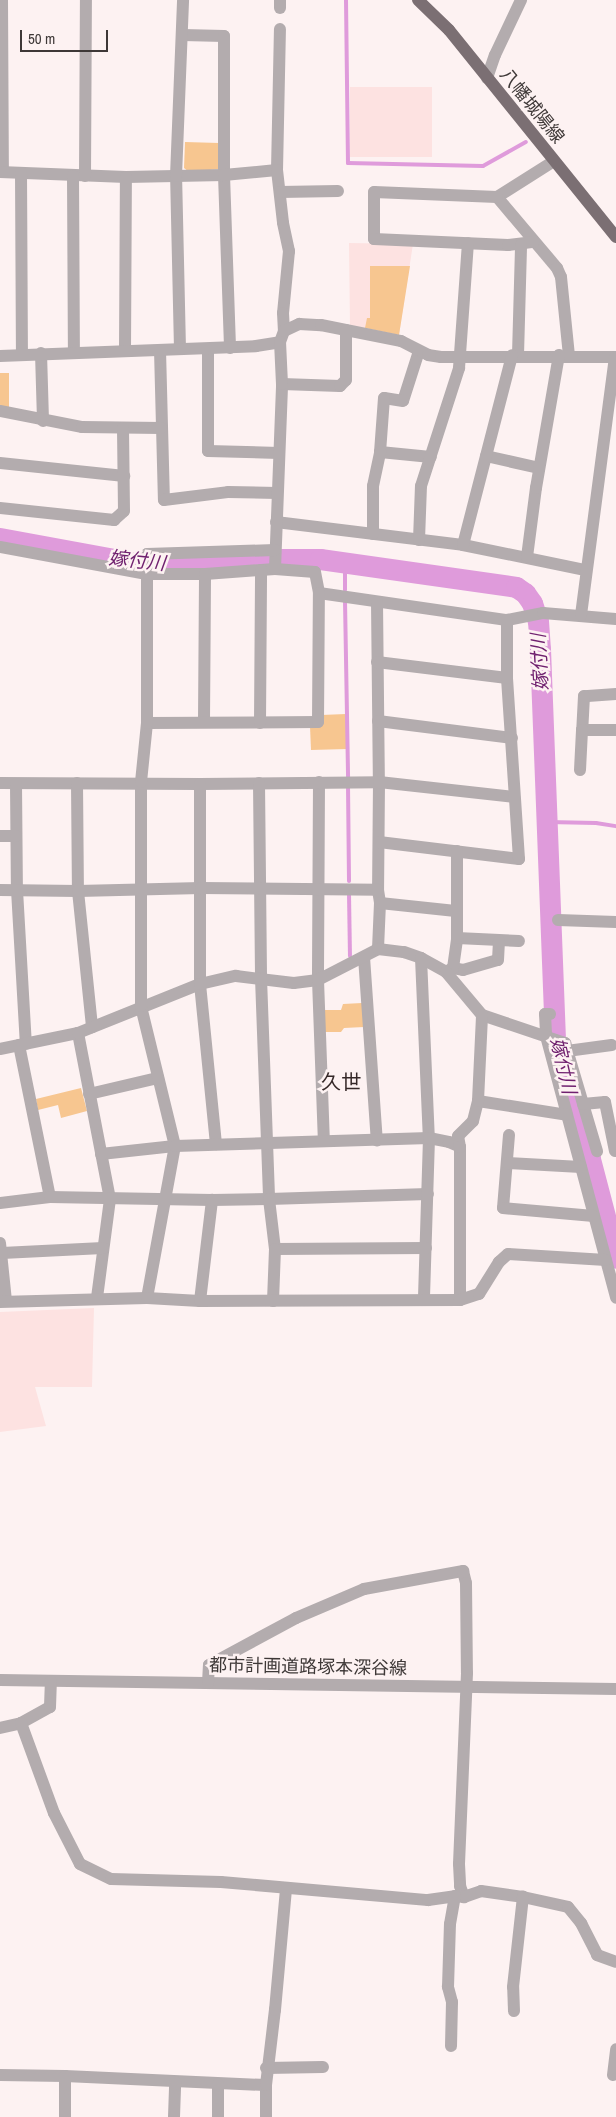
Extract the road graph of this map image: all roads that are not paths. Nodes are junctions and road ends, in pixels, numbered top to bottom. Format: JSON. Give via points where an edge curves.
{"nodes":[{"id":1,"x":2,"y":0,"type":"edge"},
{"id":2,"x":86,"y":0,"type":"edge"},
{"id":3,"x":183,"y":0,"type":"edge"},
{"id":4,"x":418,"y":0,"type":"edge"},
{"id":5,"x":521,"y":0,"type":"edge"},
{"id":6,"x":280,"y":29,"type":"dead end"},
{"id":7,"x":183,"y":35,"type":"junction"},
{"id":8,"x":487,"y":78,"type":"junction"},
{"id":9,"x":554,"y":161,"type":"junction"},
{"id":10,"x":277,"y":170,"type":"junction"},
{"id":11,"x":2,"y":172,"type":"edge"},
{"id":12,"x":21,"y":173,"type":"junction"},
{"id":13,"x":224,"y":175,"type":"junction"},
{"id":14,"x":79,"y":176,"type":"junction"},
{"id":15,"x":176,"y":176,"type":"junction"},
{"id":16,"x":126,"y":177,"type":"junction"},
{"id":17,"x":338,"y":191,"type":"dead end"},
{"id":18,"x":280,"y":192,"type":"junction"},
{"id":19,"x":497,"y":198,"type":"junction"},
{"id":20,"x":616,"y":237,"type":"edge"},
{"id":21,"x":534,"y":242,"type":"junction"},
{"id":22,"x":468,"y":243,"type":"junction"},
{"id":23,"x":521,"y":245,"type":"junction"},
{"id":24,"x":346,"y":330,"type":"junction"},
{"id":25,"x":282,"y":336,"type":"junction"},
{"id":26,"x":230,"y":348,"type":"junction"},
{"id":27,"x":180,"y":349,"type":"junction"},
{"id":28,"x":208,"y":349,"type":"junction"},
{"id":29,"x":160,"y":350,"type":"junction"},
{"id":30,"x":419,"y":350,"type":"junction"},
{"id":31,"x":125,"y":351,"type":"junction"},
{"id":32,"x":74,"y":352,"type":"junction"},
{"id":33,"x":41,"y":353,"type":"junction"},
{"id":34,"x":22,"y":354,"type":"junction"},
{"id":35,"x":515,"y":355,"type":"junction"},
{"id":36,"x":564,"y":355,"type":"junction"},
{"id":37,"x":0,"y":356,"type":"edge"},
{"id":38,"x":460,"y":356,"type":"junction"},
{"id":39,"x":616,"y":357,"type":"edge"},
{"id":40,"x":282,"y":384,"type":"junction"},
{"id":41,"x":0,"y":411,"type":"edge"},
{"id":42,"x":44,"y":421,"type":"junction"},
{"id":43,"x":122,"y":428,"type":"junction"},
{"id":44,"x":161,"y":428,"type":"junction"},
{"id":45,"x":380,"y":452,"type":"junction"},
{"id":46,"x":279,"y":453,"type":"junction"},
{"id":47,"x":486,"y":456,"type":"junction"},
{"id":48,"x":431,"y":457,"type":"junction"},
{"id":49,"x":0,"y":463,"type":"edge"},
{"id":50,"x":540,"y":468,"type":"junction"},
{"id":51,"x":124,"y":476,"type":"junction"},
{"id":52,"x":277,"y":493,"type":"junction"},
{"id":53,"x":0,"y":508,"type":"edge"},
{"id":54,"x":276,"y":522,"type":"junction"},
{"id":55,"x":373,"y":534,"type":"junction"},
{"id":56,"x":419,"y":540,"type":"junction"},
{"id":57,"x":463,"y":545,"type":"junction"},
{"id":58,"x":0,"y":547,"type":"edge"},
{"id":59,"x":275,"y":550,"type":"junction"},
{"id":60,"x":527,"y":557,"type":"junction"},
{"id":61,"x":275,"y":569,"type":"junction"},
{"id":62,"x":261,"y":570,"type":"junction"},
{"id":63,"x":585,"y":570,"type":"junction"},
{"id":64,"x":146,"y":574,"type":"junction"},
{"id":65,"x":205,"y":574,"type":"junction"},
{"id":66,"x":319,"y":593,"type":"junction"},
{"id":67,"x":377,"y":602,"type":"junction"},
{"id":68,"x":581,"y":615,"type":"junction"},
{"id":69,"x":616,"y":619,"type":"edge"},
{"id":70,"x":507,"y":620,"type":"junction"},
{"id":71,"x":377,"y":662,"type":"junction"},
{"id":72,"x":508,"y":678,"type":"junction"},
{"id":73,"x":616,"y":694,"type":"edge"},
{"id":74,"x":204,"y":721,"type":"junction"},
{"id":75,"x":378,"y":721,"type":"junction"},
{"id":76,"x":147,"y":723,"type":"junction"},
{"id":77,"x":260,"y":723,"type":"junction"},
{"id":78,"x":582,"y":730,"type":"junction"},
{"id":79,"x":616,"y":730,"type":"edge"},
{"id":80,"x":512,"y":738,"type":"junction"},
{"id":81,"x":580,"y":770,"type":"dead end"},
{"id":82,"x":0,"y":782,"type":"edge"},
{"id":83,"x":140,"y":782,"type":"junction"},
{"id":84,"x":318,"y":782,"type":"junction"},
{"id":85,"x":379,"y":782,"type":"junction"},
{"id":86,"x":77,"y":783,"type":"junction"},
{"id":87,"x":259,"y":783,"type":"junction"},
{"id":88,"x":16,"y":784,"type":"junction"},
{"id":89,"x":200,"y":784,"type":"junction"},
{"id":90,"x":514,"y":798,"type":"junction"},
{"id":91,"x":0,"y":836,"type":"edge"},
{"id":92,"x":16,"y":836,"type":"junction"},
{"id":93,"x":379,"y":842,"type":"junction"},
{"id":94,"x":457,"y":850,"type":"junction"},
{"id":95,"x":140,"y":888,"type":"junction"},
{"id":96,"x":202,"y":888,"type":"junction"},
{"id":97,"x":260,"y":888,"type":"junction"},
{"id":98,"x":319,"y":888,"type":"junction"},
{"id":99,"x":0,"y":890,"type":"edge"},
{"id":100,"x":17,"y":890,"type":"junction"},
{"id":101,"x":78,"y":891,"type":"junction"},
{"id":102,"x":379,"y":897,"type":"junction"},
{"id":103,"x":456,"y":910,"type":"junction"},
{"id":104,"x":558,"y":920,"type":"dead end"},
{"id":105,"x":616,"y":922,"type":"edge"},
{"id":106,"x":457,"y":938,"type":"junction"},
{"id":107,"x":499,"y":941,"type":"junction"},
{"id":108,"x":519,"y":941,"type":"dead end"},
{"id":109,"x":378,"y":949,"type":"junction"},
{"id":110,"x":364,"y":957,"type":"junction"},
{"id":111,"x":421,"y":958,"type":"junction"},
{"id":112,"x":450,"y":970,"type":"junction"},
{"id":113,"x":261,"y":978,"type":"junction"},
{"id":114,"x":318,"y":980,"type":"junction"},
{"id":115,"x":200,"y":984,"type":"junction"},
{"id":116,"x":141,"y":1006,"type":"junction"},
{"id":117,"x":550,"y":1014,"type":"dead end"},
{"id":118,"x":482,"y":1015,"type":"junction"},
{"id":119,"x":92,"y":1027,"type":"junction"},
{"id":120,"x":78,"y":1033,"type":"junction"},
{"id":121,"x":546,"y":1036,"type":"junction"},
{"id":122,"x":22,"y":1044,"type":"junction"},
{"id":123,"x":612,"y":1045,"type":"dead end"},
{"id":124,"x":566,"y":1047,"type":"junction"},
{"id":125,"x":0,"y":1049,"type":"edge"},
{"id":126,"x":158,"y":1078,"type":"junction"},
{"id":127,"x":89,"y":1094,"type":"junction"},
{"id":128,"x":478,"y":1101,"type":"junction"},
{"id":129,"x":583,"y":1104,"type":"junction"},
{"id":130,"x":567,"y":1115,"type":"junction"},
{"id":131,"x":509,"y":1135,"type":"dead end"},
{"id":132,"x":429,"y":1138,"type":"junction"},
{"id":133,"x":324,"y":1141,"type":"junction"},
{"id":134,"x":377,"y":1141,"type":"junction"},
{"id":135,"x":216,"y":1144,"type":"junction"},
{"id":136,"x":267,"y":1144,"type":"junction"},
{"id":137,"x":175,"y":1146,"type":"junction"},
{"id":138,"x":460,"y":1147,"type":"junction"},
{"id":139,"x":597,"y":1151,"type":"junction"},
{"id":140,"x":616,"y":1151,"type":"edge"},
{"id":141,"x":101,"y":1154,"type":"junction"},
{"id":142,"x":507,"y":1163,"type":"junction"},
{"id":143,"x":580,"y":1163,"type":"junction"},
{"id":144,"x":428,"y":1194,"type":"junction"},
{"id":145,"x":50,"y":1197,"type":"junction"},
{"id":146,"x":110,"y":1199,"type":"junction"},
{"id":147,"x":166,"y":1199,"type":"junction"},
{"id":148,"x":269,"y":1199,"type":"junction"},
{"id":149,"x":212,"y":1200,"type":"junction"},
{"id":150,"x":0,"y":1203,"type":"edge"},
{"id":151,"x":594,"y":1216,"type":"junction"},
{"id":152,"x":1,"y":1248,"type":"edge"},
{"id":153,"x":103,"y":1248,"type":"junction"},
{"id":154,"x":426,"y":1248,"type":"junction"},
{"id":155,"x":275,"y":1249,"type":"junction"},
{"id":156,"x":606,"y":1260,"type":"junction"},
{"id":157,"x":97,"y":1298,"type":"junction"},
{"id":158,"x":147,"y":1298,"type":"junction"},
{"id":159,"x":616,"y":1298,"type":"edge"},
{"id":160,"x":424,"y":1300,"type":"junction"},
{"id":161,"x":460,"y":1300,"type":"junction"},
{"id":162,"x":200,"y":1301,"type":"junction"},
{"id":163,"x":273,"y":1301,"type":"junction"},
{"id":164,"x":3,"y":1302,"type":"edge"},
{"id":165,"x":0,"y":1680,"type":"edge"},
{"id":166,"x":51,"y":1681,"type":"junction"},
{"id":167,"x":208,"y":1684,"type":"junction"},
{"id":168,"x":466,"y":1687,"type":"junction"},
{"id":169,"x":616,"y":1689,"type":"edge"},
{"id":170,"x":21,"y":1723,"type":"junction"},
{"id":171,"x":0,"y":1728,"type":"edge"},
{"id":172,"x":286,"y":1888,"type":"junction"},
{"id":173,"x":459,"y":1896,"type":"junction"},
{"id":174,"x":523,"y":1897,"type":"junction"},
{"id":175,"x":616,"y":1962,"type":"edge"},
{"id":176,"x":514,"y":2011,"type":"dead end"},
{"id":177,"x":452,"y":2046,"type":"dead end"},
{"id":178,"x":616,"y":2049,"type":"edge"},
{"id":179,"x":324,"y":2067,"type":"dead end"},
{"id":180,"x":266,"y":2068,"type":"junction"},
{"id":181,"x":0,"y":2075,"type":"edge"},
{"id":182,"x":613,"y":2075,"type":"dead end"},
{"id":183,"x":65,"y":2076,"type":"junction"},
{"id":184,"x":174,"y":2082,"type":"junction"},
{"id":185,"x":218,"y":2084,"type":"junction"},
{"id":186,"x":266,"y":2085,"type":"junction"},
{"id":187,"x":65,"y":2117,"type":"edge"},
{"id":188,"x":174,"y":2117,"type":"edge"},
{"id":189,"x":218,"y":2117,"type":"edge"},
{"id":190,"x":266,"y":2117,"type":"edge"}],
"edges":[{"from":1,"to":11,"type":"street"},
{"from":2,"to":14,"type":"street"},
{"from":3,"to":7,"type":"street"},
{"from":4,"to":8,"type":"main road","name":"八幡城陽線","via":[[449,30]]},
{"from":5,"to":8,"type":"street"},
{"from":6,"to":10,"type":"street"},
{"from":7,"to":13,"type":"street","via":[[224,36]]},
{"from":7,"to":15,"type":"street"},
{"from":8,"to":9,"type":"main road","name":"八幡城陽線"},
{"from":9,"to":19,"type":"street"},
{"from":9,"to":20,"type":"main road","name":"八幡城陽線"},
{"from":10,"to":13,"type":"street"},
{"from":10,"to":18,"type":"street"},
{"from":11,"to":12,"type":"street"},
{"from":12,"to":14,"type":"street"},
{"from":12,"to":34,"type":"street"},
{"from":13,"to":15,"type":"street"},
{"from":13,"to":26,"type":"street"},
{"from":14,"to":16,"type":"street"},
{"from":14,"to":32,"type":"street"},
{"from":15,"to":16,"type":"street"},
{"from":15,"to":27,"type":"street"},
{"from":16,"to":31,"type":"street"},
{"from":17,"to":18,"type":"street"},
{"from":18,"to":25,"type":"street","via":[[289,251]]},
{"from":19,"to":21,"type":"street"},
{"from":19,"to":22,"type":"street","via":[[374,192],[374,239]]},
{"from":21,"to":23,"type":"street"},
{"from":21,"to":36,"type":"street","via":[[561,277]]},
{"from":22,"to":23,"type":"street"},
{"from":22,"to":38,"type":"street"},
{"from":23,"to":35,"type":"street"},
{"from":24,"to":25,"type":"street","via":[[299,324]]},
{"from":24,"to":30,"type":"street","via":[[401,342]]},
{"from":24,"to":40,"type":"street","via":[[346,380],[340,386]]},
{"from":25,"to":26,"type":"street"},
{"from":25,"to":40,"type":"street"},
{"from":26,"to":28,"type":"street"},
{"from":27,"to":28,"type":"street"},
{"from":27,"to":29,"type":"street"},
{"from":28,"to":46,"type":"street","via":[[208,451]]},
{"from":29,"to":31,"type":"street"},
{"from":29,"to":44,"type":"street"},
{"from":30,"to":38,"type":"street","via":[[428,355]]},
{"from":30,"to":45,"type":"street","via":[[403,401],[384,398]]},
{"from":31,"to":32,"type":"street"},
{"from":32,"to":33,"type":"street"},
{"from":33,"to":34,"type":"street"},
{"from":33,"to":42,"type":"street"},
{"from":34,"to":37,"type":"street"},
{"from":35,"to":36,"type":"street"},
{"from":35,"to":38,"type":"street"},
{"from":35,"to":47,"type":"street"},
{"from":36,"to":39,"type":"street"},
{"from":36,"to":50,"type":"street"},
{"from":38,"to":48,"type":"street"},
{"from":39,"to":63,"type":"street"},
{"from":40,"to":46,"type":"street"},
{"from":41,"to":42,"type":"street"},
{"from":42,"to":43,"type":"street","via":[[82,427]]},
{"from":43,"to":44,"type":"street"},
{"from":43,"to":51,"type":"street"},
{"from":44,"to":52,"type":"street","via":[[164,500],[228,492]]},
{"from":45,"to":48,"type":"street"},
{"from":45,"to":55,"type":"street","via":[[373,486]]},
{"from":46,"to":52,"type":"street"},
{"from":47,"to":50,"type":"street"},
{"from":47,"to":57,"type":"street"},
{"from":48,"to":56,"type":"street","via":[[421,486]]},
{"from":49,"to":51,"type":"street"},
{"from":50,"to":60,"type":"street"},
{"from":51,"to":53,"type":"street","via":[[124,510],[114,520]]},
{"from":52,"to":54,"type":"street"},
{"from":54,"to":55,"type":"street"},
{"from":54,"to":59,"type":"street"},
{"from":55,"to":56,"type":"street"},
{"from":56,"to":57,"type":"street"},
{"from":57,"to":60,"type":"street"},
{"from":58,"to":64,"type":"street"},
{"from":59,"to":61,"type":"street"},
{"from":59,"to":64,"type":"street","via":[[147,554]]},
{"from":60,"to":63,"type":"street"},
{"from":61,"to":62,"type":"street"},
{"from":61,"to":66,"type":"street","via":[[315,572]]},
{"from":62,"to":65,"type":"street"},
{"from":62,"to":77,"type":"street"},
{"from":63,"to":68,"type":"street"},
{"from":64,"to":65,"type":"street"},
{"from":64,"to":76,"type":"street"},
{"from":65,"to":74,"type":"street"},
{"from":66,"to":67,"type":"street"},
{"from":66,"to":77,"type":"street","via":[[318,722]]},
{"from":67,"to":70,"type":"street"},
{"from":67,"to":71,"type":"street"},
{"from":68,"to":69,"type":"street"},
{"from":68,"to":70,"type":"street","via":[[543,613]]},
{"from":70,"to":72,"type":"street"},
{"from":71,"to":72,"type":"street"},
{"from":71,"to":75,"type":"street"},
{"from":72,"to":80,"type":"street"},
{"from":73,"to":78,"type":"street","via":[[584,696]]},
{"from":74,"to":76,"type":"street"},
{"from":74,"to":77,"type":"street"},
{"from":75,"to":80,"type":"street"},
{"from":75,"to":85,"type":"street"},
{"from":76,"to":83,"type":"street"},
{"from":78,"to":79,"type":"street"},
{"from":78,"to":81,"type":"street"},
{"from":80,"to":90,"type":"street"},
{"from":82,"to":88,"type":"street"},
{"from":83,"to":86,"type":"street"},
{"from":83,"to":89,"type":"street"},
{"from":83,"to":95,"type":"street"},
{"from":84,"to":85,"type":"street"},
{"from":84,"to":87,"type":"street"},
{"from":84,"to":98,"type":"street"},
{"from":85,"to":90,"type":"street"},
{"from":85,"to":93,"type":"street"},
{"from":86,"to":88,"type":"street"},
{"from":86,"to":101,"type":"street"},
{"from":87,"to":89,"type":"street"},
{"from":87,"to":97,"type":"street"},
{"from":88,"to":92,"type":"street"},
{"from":89,"to":96,"type":"street"},
{"from":90,"to":94,"type":"street","via":[[519,859]]},
{"from":91,"to":92,"type":"street"},
{"from":92,"to":100,"type":"street"},
{"from":93,"to":94,"type":"street"},
{"from":93,"to":102,"type":"street"},
{"from":94,"to":103,"type":"street"},
{"from":95,"to":96,"type":"street"},
{"from":95,"to":101,"type":"street"},
{"from":95,"to":116,"type":"street"},
{"from":96,"to":97,"type":"street"},
{"from":96,"to":115,"type":"street"},
{"from":97,"to":98,"type":"street"},
{"from":97,"to":113,"type":"street"},
{"from":98,"to":102,"type":"street"},
{"from":98,"to":114,"type":"street"},
{"from":99,"to":100,"type":"street"},
{"from":100,"to":101,"type":"street"},
{"from":100,"to":122,"type":"street"},
{"from":101,"to":119,"type":"street"},
{"from":102,"to":103,"type":"street"},
{"from":102,"to":109,"type":"street"},
{"from":103,"to":106,"type":"street"},
{"from":104,"to":105,"type":"street"},
{"from":106,"to":107,"type":"street"},
{"from":106,"to":112,"type":"street"},
{"from":107,"to":108,"type":"street"},
{"from":107,"to":112,"type":"street","via":[[498,960],[463,970]]},
{"from":109,"to":110,"type":"street"},
{"from":109,"to":111,"type":"street"},
{"from":110,"to":114,"type":"street"},
{"from":110,"to":134,"type":"street"},
{"from":111,"to":112,"type":"street"},
{"from":111,"to":132,"type":"street"},
{"from":112,"to":118,"type":"street"},
{"from":113,"to":114,"type":"street","via":[[294,983]]},
{"from":113,"to":115,"type":"street","via":[[236,976]]},
{"from":113,"to":136,"type":"street"},
{"from":114,"to":133,"type":"street"},
{"from":115,"to":116,"type":"street"},
{"from":115,"to":135,"type":"street"},
{"from":116,"to":119,"type":"street"},
{"from":116,"to":126,"type":"street"},
{"from":117,"to":121,"type":"street","via":[[544,1014]]},
{"from":118,"to":121,"type":"street"},
{"from":118,"to":128,"type":"street"},
{"from":119,"to":120,"type":"street"},
{"from":120,"to":122,"type":"street"},
{"from":120,"to":127,"type":"street"},
{"from":121,"to":124,"type":"street"},
{"from":121,"to":130,"type":"street"},
{"from":122,"to":125,"type":"street"},
{"from":122,"to":145,"type":"street"},
{"from":123,"to":124,"type":"street"},
{"from":124,"to":129,"type":"street"},
{"from":126,"to":127,"type":"street"},
{"from":126,"to":137,"type":"street"},
{"from":127,"to":141,"type":"street"},
{"from":128,"to":130,"type":"street"},
{"from":128,"to":138,"type":"street","via":[[473,1121],[458,1136]]},
{"from":129,"to":139,"type":"street"},
{"from":129,"to":140,"type":"street","via":[[605,1102]]},
{"from":130,"to":143,"type":"street"},
{"from":131,"to":142,"type":"street"},
{"from":132,"to":134,"type":"street"},
{"from":132,"to":138,"type":"street"},
{"from":132,"to":144,"type":"street"},
{"from":133,"to":134,"type":"street"},
{"from":133,"to":136,"type":"street"},
{"from":135,"to":136,"type":"street"},
{"from":135,"to":137,"type":"street"},
{"from":136,"to":148,"type":"street"},
{"from":137,"to":141,"type":"street"},
{"from":137,"to":147,"type":"street"},
{"from":138,"to":161,"type":"street"},
{"from":139,"to":140,"type":"street"},
{"from":139,"to":143,"type":"street"},
{"from":141,"to":146,"type":"street"},
{"from":142,"to":143,"type":"street"},
{"from":142,"to":151,"type":"street","via":[[503,1208]]},
{"from":143,"to":151,"type":"street"},
{"from":144,"to":148,"type":"street"},
{"from":144,"to":154,"type":"street"},
{"from":145,"to":146,"type":"street"},
{"from":145,"to":150,"type":"street"},
{"from":146,"to":147,"type":"street"},
{"from":146,"to":153,"type":"street"},
{"from":147,"to":149,"type":"street"},
{"from":147,"to":158,"type":"street"},
{"from":148,"to":149,"type":"street"},
{"from":148,"to":155,"type":"street"},
{"from":149,"to":162,"type":"street"},
{"from":151,"to":156,"type":"street"},
{"from":152,"to":153,"type":"street"},
{"from":152,"to":164,"type":"street"},
{"from":153,"to":157,"type":"street"},
{"from":154,"to":155,"type":"street"},
{"from":154,"to":160,"type":"street"},
{"from":155,"to":163,"type":"street"},
{"from":156,"to":159,"type":"street"},
{"from":156,"to":161,"type":"street","via":[[508,1254],[499,1262],[479,1294]]},
{"from":157,"to":158,"type":"street"},
{"from":157,"to":164,"type":"street"},
{"from":158,"to":162,"type":"street"},
{"from":160,"to":161,"type":"street"},
{"from":160,"to":163,"type":"street"},
{"from":162,"to":163,"type":"street"},
{"from":165,"to":166,"type":"street","name":"都市計画道路塚本深谷線"},
{"from":166,"to":167,"type":"street","name":"都市計画道路塚本深谷線"},
{"from":166,"to":170,"type":"street","via":[[50,1707]]},
{"from":167,"to":168,"type":"street","name":"都市計画道路塚本深谷線"},
{"from":167,"to":168,"type":"street","via":[[209,1664],[296,1618],[364,1590],[463,1571],[466,1583]]},
{"from":168,"to":169,"type":"street","name":"都市計画道路塚本深谷線"},
{"from":168,"to":173,"type":"street"},
{"from":170,"to":171,"type":"street"},
{"from":170,"to":172,"type":"street","via":[[54,1813],[80,1864],[111,1879],[221,1882]]},
{"from":172,"to":173,"type":"street","via":[[428,1900]]},
{"from":172,"to":180,"type":"street","via":[[275,2010]]},
{"from":173,"to":174,"type":"street","via":[[481,1891]]},
{"from":173,"to":177,"type":"street","via":[[450,1924],[448,1987],[452,2002]]},
{"from":174,"to":175,"type":"street","via":[[568,1907],[581,1923],[597,1955]]},
{"from":174,"to":176,"type":"street","via":[[513,1987]]},
{"from":178,"to":182,"type":"street"},
{"from":179,"to":180,"type":"street"},
{"from":180,"to":186,"type":"street"},
{"from":181,"to":183,"type":"street"},
{"from":183,"to":184,"type":"street"},
{"from":183,"to":187,"type":"street"},
{"from":184,"to":185,"type":"street"},
{"from":184,"to":188,"type":"street"},
{"from":185,"to":186,"type":"street"},
{"from":185,"to":189,"type":"street"},
{"from":186,"to":190,"type":"street"}]}
